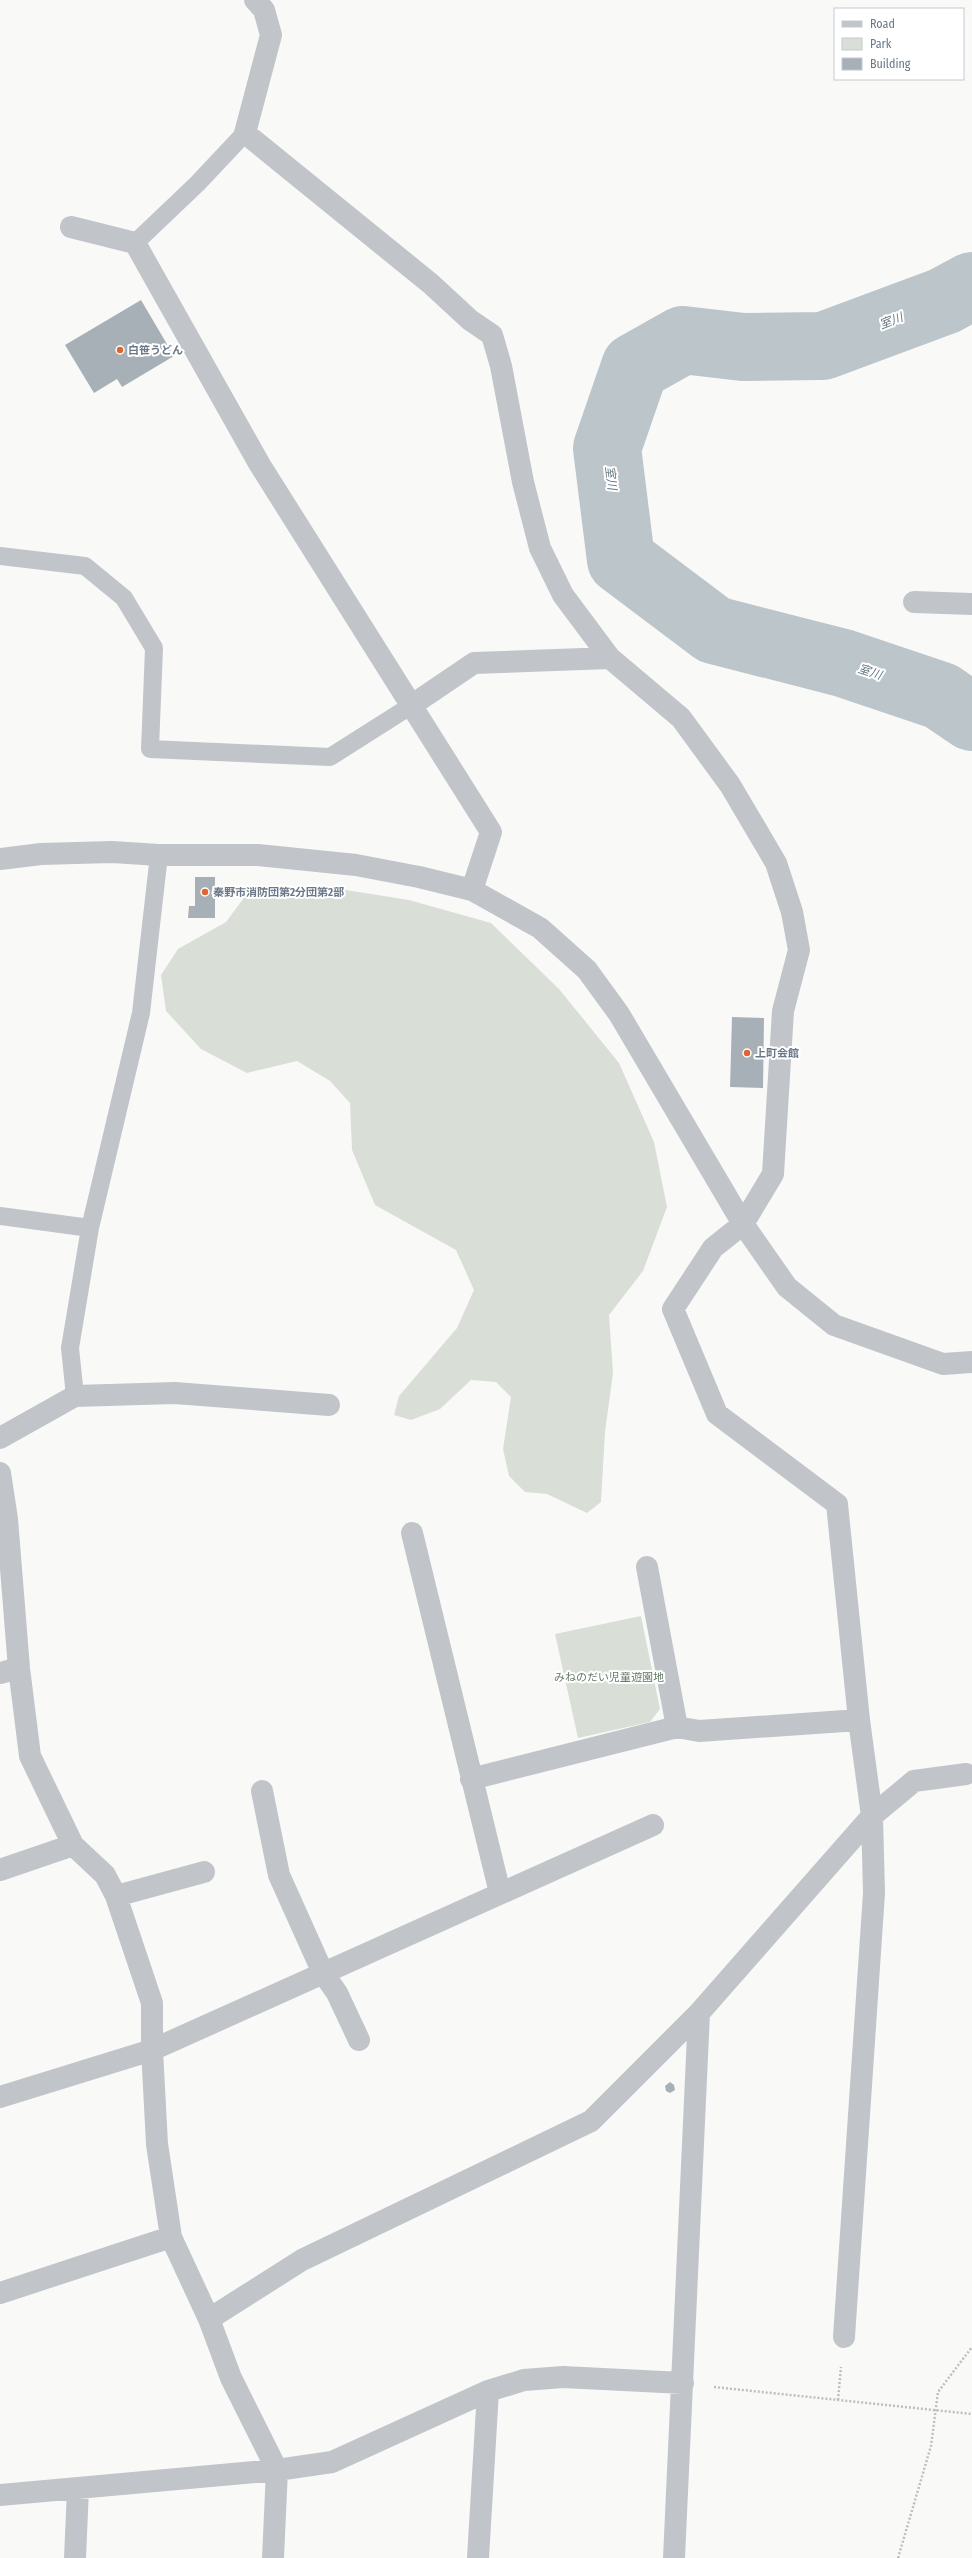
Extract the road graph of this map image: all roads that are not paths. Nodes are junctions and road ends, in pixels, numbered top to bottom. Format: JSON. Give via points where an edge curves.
{"nodes":[{"id":1,"x":256,"y":0,"type":"edge"},
{"id":2,"x":245,"y":134,"type":"junction"},
{"id":3,"x":71,"y":227,"type":"dead end"},
{"id":4,"x":135,"y":242,"type":"junction"},
{"id":5,"x":0,"y":556,"type":"edge"},
{"id":6,"x":914,"y":602,"type":"dead end"},
{"id":7,"x":972,"y":604,"type":"edge"},
{"id":8,"x":610,"y":658,"type":"junction"},
{"id":9,"x":412,"y":705,"type":"junction"},
{"id":10,"x":159,"y":855,"type":"junction"},
{"id":11,"x":0,"y":859,"type":"edge"},
{"id":12,"x":472,"y":890,"type":"junction"},
{"id":13,"x":0,"y":1216,"type":"edge"},
{"id":14,"x":743,"y":1224,"type":"junction"},
{"id":15,"x":90,"y":1228,"type":"junction"},
{"id":16,"x":972,"y":1362,"type":"edge"},
{"id":17,"x":75,"y":1396,"type":"junction"},
{"id":18,"x":329,"y":1405,"type":"dead end"},
{"id":19,"x":0,"y":1438,"type":"edge"},
{"id":20,"x":0,"y":1473,"type":"edge"},
{"id":21,"x":412,"y":1533,"type":"dead end"},
{"id":22,"x":647,"y":1567,"type":"dead end"},
{"id":23,"x":9,"y":1670,"type":"edge"},
{"id":24,"x":859,"y":1720,"type":"junction"},
{"id":25,"x":677,"y":1727,"type":"junction"},
{"id":26,"x":966,"y":1774,"type":"dead end"},
{"id":27,"x":470,"y":1779,"type":"junction"},
{"id":28,"x":262,"y":1791,"type":"dead end"},
{"id":29,"x":872,"y":1816,"type":"junction"},
{"id":30,"x":653,"y":1825,"type":"dead end"},
{"id":31,"x":74,"y":1846,"type":"junction"},
{"id":32,"x":0,"y":1870,"type":"edge"},
{"id":33,"x":204,"y":1872,"type":"dead end"},
{"id":34,"x":500,"y":1893,"type":"junction"},
{"id":35,"x":116,"y":1896,"type":"junction"},
{"id":36,"x":323,"y":1973,"type":"junction"},
{"id":37,"x":699,"y":2013,"type":"junction"},
{"id":38,"x":359,"y":2040,"type":"dead end"},
{"id":39,"x":152,"y":2050,"type":"junction"},
{"id":40,"x":0,"y":2097,"type":"edge"},
{"id":41,"x":171,"y":2236,"type":"junction"},
{"id":42,"x":0,"y":2293,"type":"edge"},
{"id":43,"x":208,"y":2319,"type":"junction"},
{"id":44,"x":844,"y":2337,"type":"dead end"},
{"id":45,"x":683,"y":2383,"type":"junction"},
{"id":46,"x":488,"y":2391,"type":"junction"},
{"id":47,"x":277,"y":2470,"type":"junction"},
{"id":48,"x":78,"y":2489,"type":"junction"},
{"id":49,"x":0,"y":2494,"type":"edge"},
{"id":50,"x":75,"y":2558,"type":"edge"},
{"id":51,"x":273,"y":2558,"type":"edge"},
{"id":52,"x":478,"y":2558,"type":"edge"},
{"id":53,"x":674,"y":2558,"type":"edge"}],
"edges":[{"from":1,"to":2,"type":"street","via":[[264,10],[271,35]]},
{"from":2,"to":4,"type":"lane","via":[[197,184]]},
{"from":2,"to":8,"type":"street","via":[[430,284],[470,320],[492,335],[502,366],[523,482],[540,548],[563,595]]},
{"from":3,"to":4,"type":"street"},
{"from":4,"to":9,"type":"street","via":[[260,465]]},
{"from":5,"to":9,"type":"lane","via":[[85,566],[124,598],[154,648],[150,749],[330,757]]},
{"from":6,"to":7,"type":"street"},
{"from":8,"to":9,"type":"street","via":[[474,663]]},
{"from":8,"to":14,"type":"street","via":[[681,718],[730,785],[776,863],[792,912],[799,950],[783,1012],[774,1174]]},
{"from":9,"to":12,"type":"street","via":[[491,832]]},
{"from":10,"to":11,"type":"street","via":[[112,852],[41,854]]},
{"from":10,"to":12,"type":"street","via":[[258,855],[356,865]]},
{"from":10,"to":15,"type":"lane","via":[[141,1013]]},
{"from":12,"to":14,"type":"street","via":[[540,928],[587,970],[618,1014]]},
{"from":13,"to":15,"type":"lane"},
{"from":14,"to":16,"type":"street","via":[[787,1287],[834,1325],[943,1364]]},
{"from":14,"to":24,"type":"street","via":[[713,1248],[673,1309],[717,1414],[837,1504]]},
{"from":15,"to":17,"type":"lane","via":[[70,1348]]},
{"from":17,"to":18,"type":"street","via":[[175,1393]]},
{"from":17,"to":19,"type":"street"},
{"from":20,"to":23,"type":"street","via":[[7,1519]]},
{"from":21,"to":27,"type":"street"},
{"from":22,"to":25,"type":"street"},
{"from":23,"to":31,"type":"street","via":[[30,1756]]},
{"from":24,"to":25,"type":"street","via":[[699,1731]]},
{"from":24,"to":29,"type":"street"},
{"from":25,"to":27,"type":"street"},
{"from":26,"to":29,"type":"street","via":[[914,1781]]},
{"from":27,"to":34,"type":"street"},
{"from":28,"to":36,"type":"street","via":[[279,1876]]},
{"from":29,"to":37,"type":"street"},
{"from":29,"to":44,"type":"street","via":[[874,1893]]},
{"from":30,"to":34,"type":"street"},
{"from":31,"to":32,"type":"street"},
{"from":31,"to":35,"type":"street","via":[[105,1875]]},
{"from":33,"to":35,"type":"street"},
{"from":34,"to":36,"type":"street"},
{"from":35,"to":39,"type":"street","via":[[152,2003]]},
{"from":36,"to":38,"type":"street","via":[[337,1993]]},
{"from":36,"to":39,"type":"street"},
{"from":37,"to":43,"type":"street","via":[[591,2122],[302,2260]]},
{"from":37,"to":45,"type":"street"},
{"from":39,"to":40,"type":"street"},
{"from":39,"to":41,"type":"street","via":[[157,2144]]},
{"from":41,"to":42,"type":"street"},
{"from":41,"to":43,"type":"street"},
{"from":43,"to":47,"type":"street","via":[[231,2378]]},
{"from":45,"to":46,"type":"street","via":[[563,2377],[524,2380]]},
{"from":45,"to":53,"type":"street"},
{"from":46,"to":47,"type":"street","via":[[332,2462]]},
{"from":46,"to":52,"type":"street"},
{"from":47,"to":48,"type":"street"},
{"from":47,"to":51,"type":"street"},
{"from":48,"to":49,"type":"street"},
{"from":48,"to":50,"type":"street"}]}
